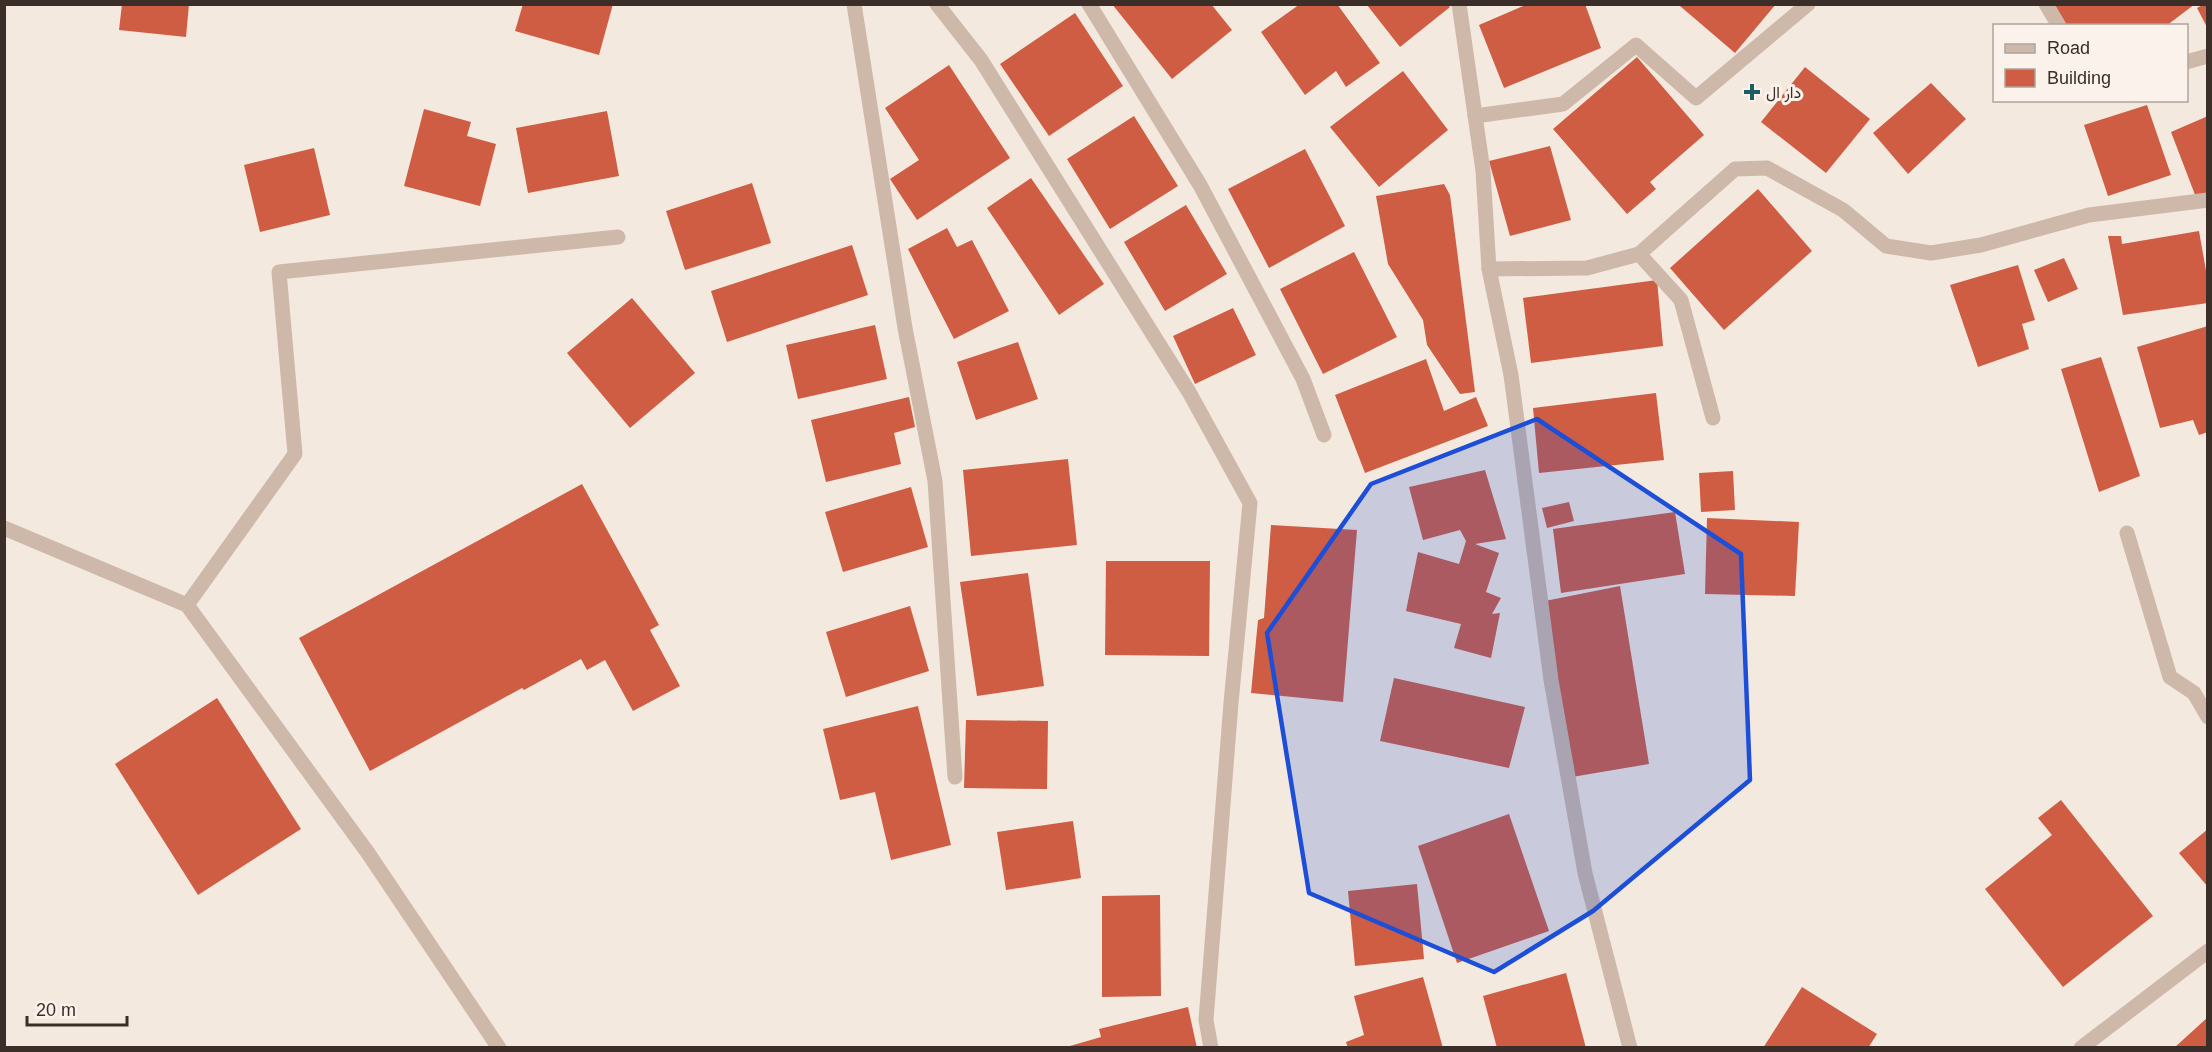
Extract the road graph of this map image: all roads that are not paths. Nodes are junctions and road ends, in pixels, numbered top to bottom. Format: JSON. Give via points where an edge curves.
{"nodes":[{"id":1,"x":854,"y":4,"type":"edge"},
{"id":2,"x":937,"y":4,"type":"edge"},
{"id":3,"x":1089,"y":4,"type":"edge"},
{"id":4,"x":1459,"y":4,"type":"edge"},
{"id":5,"x":1808,"y":4,"type":"edge"},
{"id":6,"x":2046,"y":4,"type":"edge"},
{"id":7,"x":2058,"y":24,"type":"edge"},
{"id":8,"x":2208,"y":56,"type":"edge"},
{"id":9,"x":2188,"y":62,"type":"edge"},
{"id":10,"x":1476,"y":116,"type":"junction"},
{"id":11,"x":2208,"y":200,"type":"edge"},
{"id":12,"x":618,"y":237,"type":"dead end"},
{"id":13,"x":1639,"y":254,"type":"junction"},
{"id":14,"x":1489,"y":269,"type":"junction"},
{"id":15,"x":1713,"y":418,"type":"dead end"},
{"id":16,"x":1324,"y":435,"type":"dead end"},
{"id":17,"x":4,"y":528,"type":"edge"},
{"id":18,"x":2127,"y":533,"type":"dead end"},
{"id":19,"x":187,"y":604,"type":"junction"},
{"id":20,"x":2208,"y":717,"type":"edge"},
{"id":21,"x":955,"y":777,"type":"dead end"},
{"id":22,"x":2208,"y":951,"type":"edge"},
{"id":23,"x":499,"y":1047,"type":"edge"},
{"id":24,"x":1211,"y":1047,"type":"edge"},
{"id":25,"x":1630,"y":1047,"type":"edge"},
{"id":26,"x":2081,"y":1047,"type":"edge"}],
"edges":[{"from":1,"to":21,"type":"street","via":[[903,316],[935,481]]},
{"from":2,"to":24,"type":"street","via":[[981,60],[1189,392],[1250,503],[1206,1020]]},
{"from":3,"to":16,"type":"street","via":[[1200,186],[1303,379]]},
{"from":4,"to":10,"type":"street"},
{"from":5,"to":10,"type":"street","via":[[1696,98],[1636,45],[1563,104]]},
{"from":6,"to":7,"type":"street"},
{"from":8,"to":9,"type":"street"},
{"from":10,"to":14,"type":"street"},
{"from":11,"to":13,"type":"street","via":[[2089,215],[1981,245],[1931,253],[1886,246],[1843,210],[1767,168],[1735,169]]},
{"from":12,"to":19,"type":"street","via":[[279,272],[295,454]]},
{"from":13,"to":14,"type":"street","via":[[1587,268]]},
{"from":13,"to":15,"type":"street","via":[[1681,300]]},
{"from":14,"to":25,"type":"street","via":[[1511,375],[1551,680],[1585,873]]},
{"from":17,"to":19,"type":"street"},
{"from":18,"to":20,"type":"street","via":[[2170,677],[2194,693]]},
{"from":19,"to":23,"type":"street","via":[[368,853]]},
{"from":22,"to":26,"type":"street"}]}
